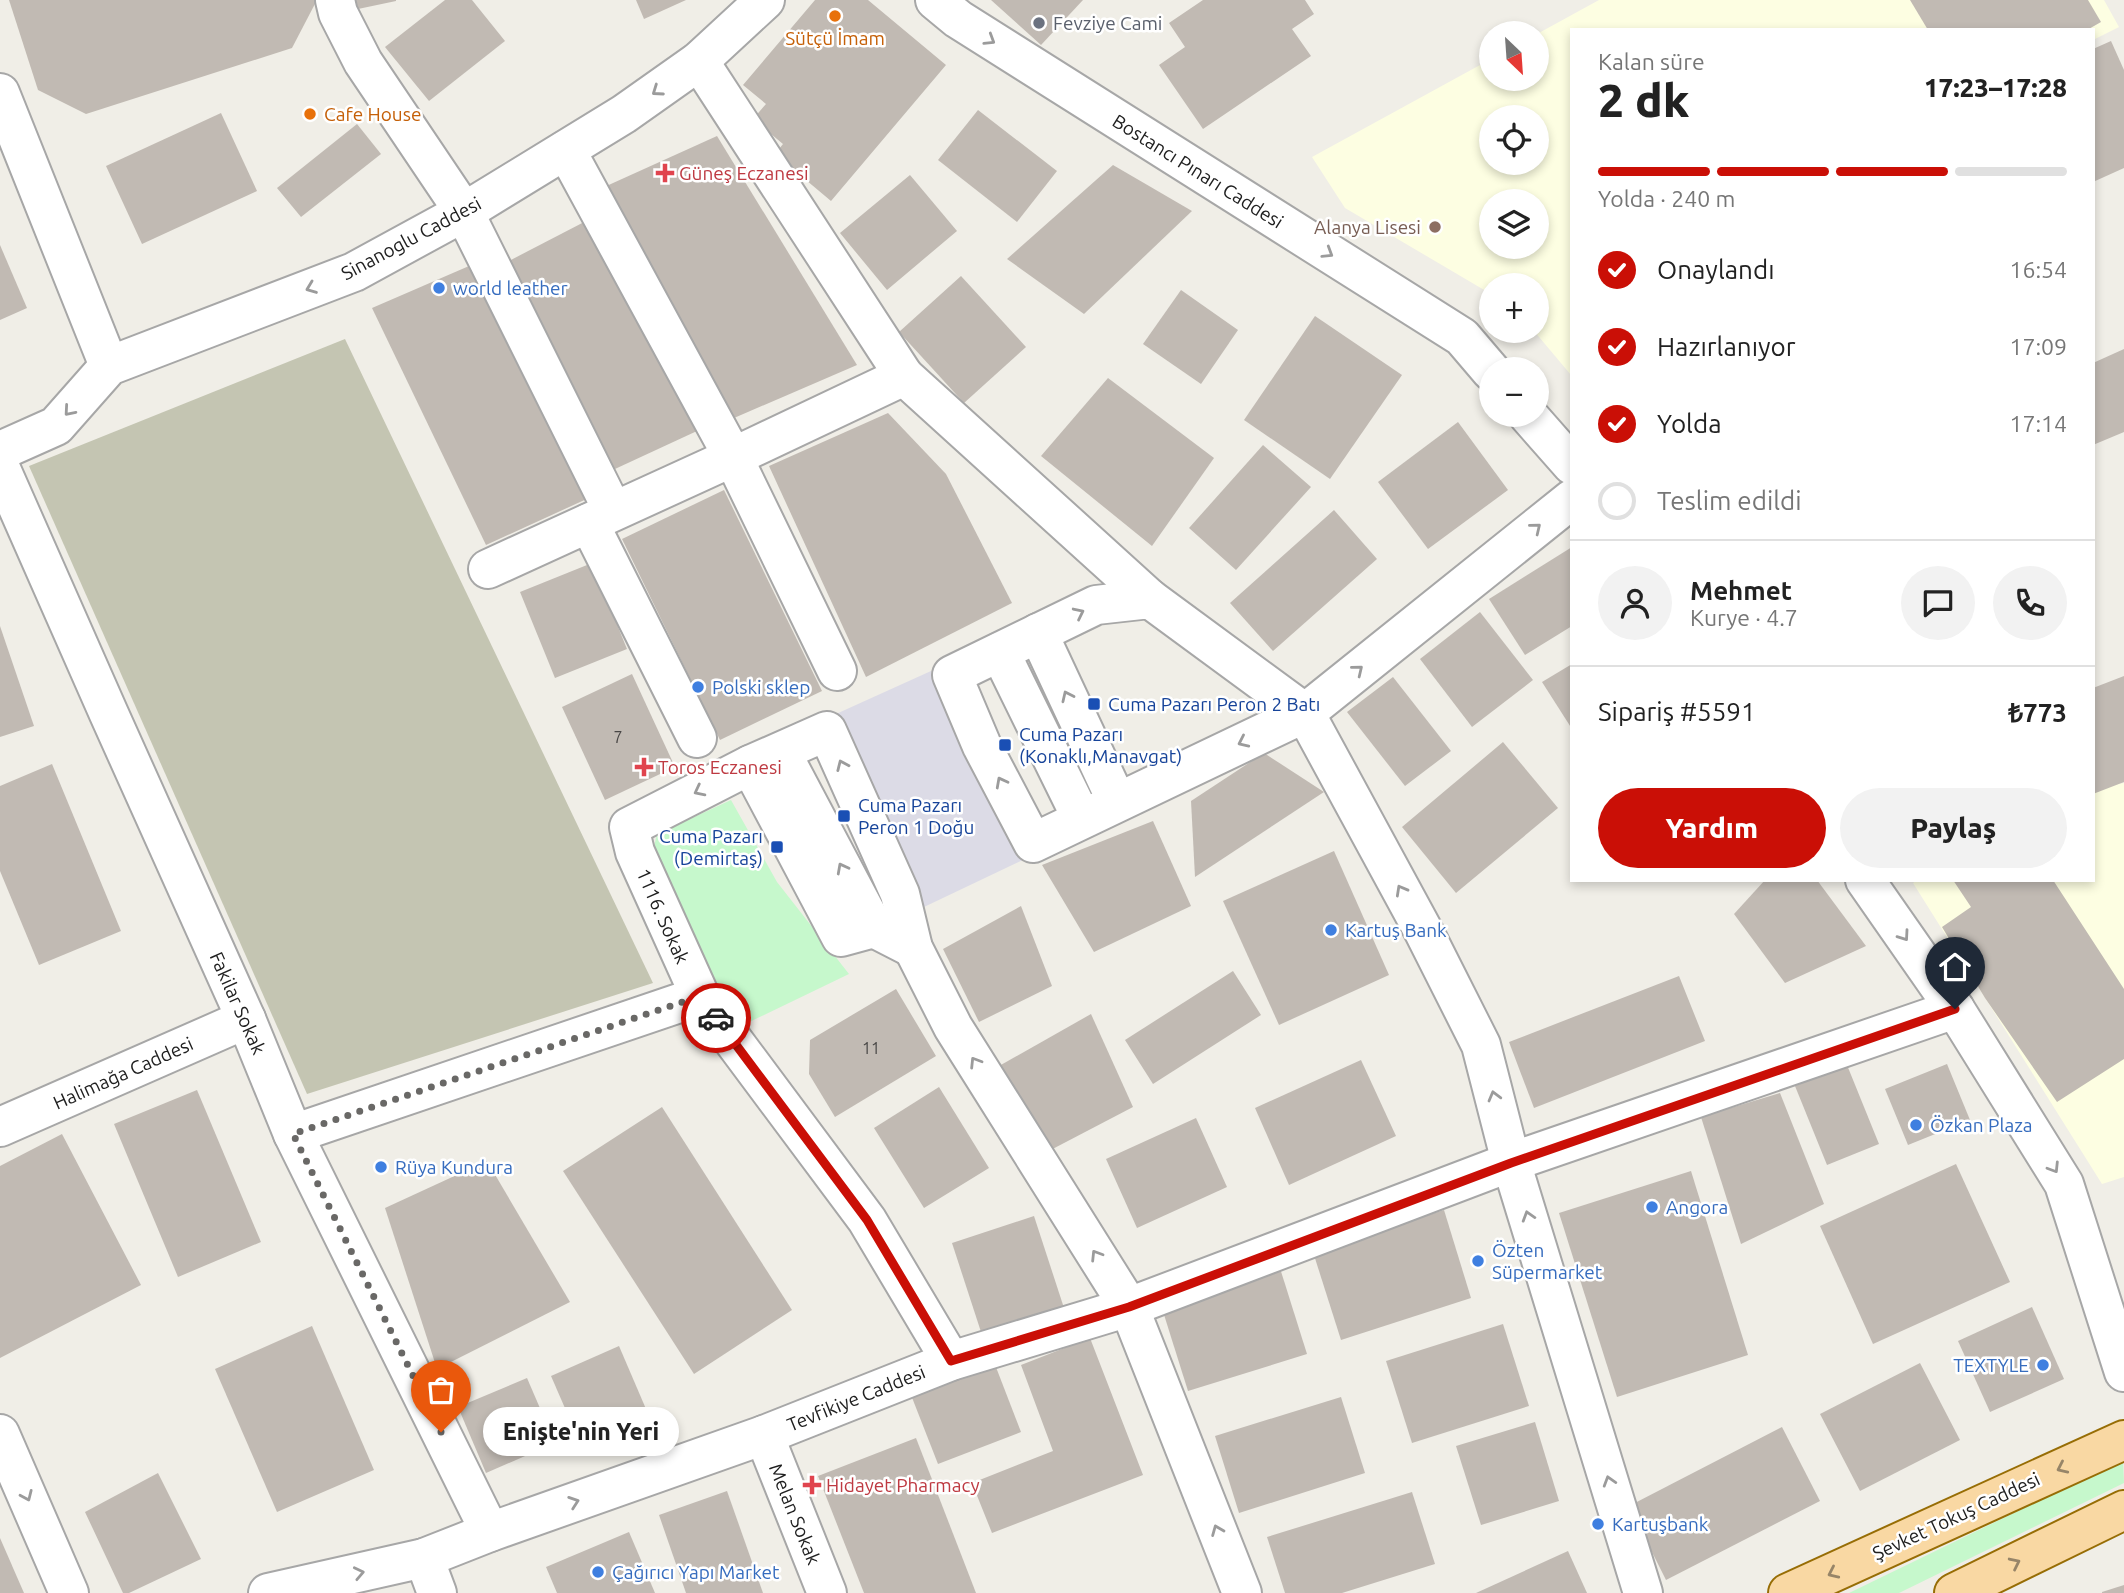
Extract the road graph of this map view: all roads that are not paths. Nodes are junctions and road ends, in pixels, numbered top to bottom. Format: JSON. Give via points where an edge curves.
{"nodes":[{"id":1,"x":335,"y":0,"type":"edge"},
{"id":2,"x":765,"y":0,"type":"edge"},
{"id":3,"x":935,"y":0,"type":"edge"},
{"id":4,"x":699,"y":61,"type":"junction"},
{"id":5,"x":0,"y":93,"type":"edge"},
{"id":6,"x":566,"y":150,"type":"junction"},
{"id":7,"x":464,"y":212,"type":"junction"},
{"id":8,"x":1479,"y":358,"type":"edge"},
{"id":9,"x":109,"y":366,"type":"junction"},
{"id":10,"x":904,"y":376,"type":"junction"},
{"id":11,"x":1539,"y":427,"type":"edge"},
{"id":12,"x":0,"y":451,"type":"edge"},
{"id":13,"x":733,"y":457,"type":"junction"},
{"id":14,"x":1570,"y":463,"type":"edge"},
{"id":15,"x":0,"y":467,"type":"edge"},
{"id":16,"x":1570,"y":501,"type":"edge"},
{"id":17,"x":601,"y":517,"type":"junction"},
{"id":18,"x":488,"y":569,"type":"dead end"},
{"id":19,"x":1150,"y":599,"type":"junction"},
{"id":20,"x":1038,"y":633,"type":"junction"},
{"id":21,"x":1000,"y":652,"type":"junction"},
{"id":22,"x":837,"y":671,"type":"dead end"},
{"id":23,"x":1305,"y":713,"type":"junction"},
{"id":24,"x":697,"y":738,"type":"dead end"},
{"id":25,"x":765,"y":759,"type":"junction"},
{"id":26,"x":1116,"y":802,"type":"junction"},
{"id":27,"x":1082,"y":819,"type":"junction"},
{"id":28,"x":1866,"y":882,"type":"edge"},
{"id":29,"x":913,"y":948,"type":"junction"},
{"id":30,"x":700,"y":996,"type":"junction"},
{"id":31,"x":1955,"y":1009,"type":"junction"},
{"id":32,"x":246,"y":1019,"type":"junction"},
{"id":33,"x":0,"y":1127,"type":"edge"},
{"id":34,"x":293,"y":1134,"type":"junction"},
{"id":35,"x":1511,"y":1163,"type":"junction"},
{"id":36,"x":1129,"y":1307,"type":"junction"},
{"id":37,"x":951,"y":1361,"type":"junction"},
{"id":38,"x":2124,"y":1372,"type":"edge"},
{"id":39,"x":0,"y":1434,"type":"edge"},
{"id":40,"x":764,"y":1435,"type":"junction"},
{"id":41,"x":2124,"y":1440,"type":"edge"},
{"id":42,"x":2124,"y":1510,"type":"edge"},
{"id":43,"x":490,"y":1532,"type":"junction"},
{"id":44,"x":431,"y":1576,"type":"edge"},
{"id":45,"x":69,"y":1593,"type":"edge"},
{"id":46,"x":268,"y":1593,"type":"edge"},
{"id":47,"x":827,"y":1593,"type":"edge"},
{"id":48,"x":1242,"y":1593,"type":"edge"},
{"id":49,"x":1643,"y":1593,"type":"edge"},
{"id":50,"x":1788,"y":1593,"type":"edge"},
{"id":51,"x":1954,"y":1593,"type":"edge"}],
"edges":[{"from":1,"to":7,"type":"street","via":[[363,62]]},
{"from":2,"to":4,"type":"street","name":"Sinanoglu Caddesi"},
{"from":3,"to":8,"type":"street","name":"Bostancı Pınarı Caddesi","one_way":true,"via":[[958,19],[1462,337]]},
{"from":4,"to":6,"type":"street","name":"Sinanoglu Caddesi","one_way":true},
{"from":4,"to":10,"type":"street"},
{"from":5,"to":9,"type":"street"},
{"from":6,"to":7,"type":"street","name":"Sinanoglu Caddesi"},
{"from":6,"to":13,"type":"street"},
{"from":7,"to":9,"type":"street","name":"Sinanoglu Caddesi","one_way":true,"via":[[354,272]]},
{"from":7,"to":17,"type":"street"},
{"from":9,"to":12,"type":"street","name":"Sinanoglu Caddesi","one_way":true,"via":[[56,426]]},
{"from":10,"to":13,"type":"street"},
{"from":10,"to":19,"type":"street"},
{"from":11,"to":14,"type":"street"},
{"from":13,"to":17,"type":"street"},
{"from":13,"to":22,"type":"street"},
{"from":15,"to":32,"type":"street","name":"Fakilar Sokak"},
{"from":23,"to":16,"type":"street","one_way":true},
{"from":17,"to":18,"type":"street"},
{"from":17,"to":24,"type":"street"},
{"from":20,"to":19,"type":"street","one_way":true,"via":[[1096,605]]},
{"from":19,"to":23,"type":"street"},
{"from":20,"to":21,"type":"street"},
{"from":26,"to":20,"type":"street","one_way":true},
{"from":21,"to":27,"type":"street"},
{"from":27,"to":21,"type":"street","one_way":true,"via":[[1033,842],[982,746],[952,675]]},
{"from":23,"to":26,"type":"street","one_way":true},
{"from":35,"to":23,"type":"street","one_way":true,"via":[[1480,1045]]},
{"from":29,"to":25,"type":"street","one_way":true,"via":[[874,928]]},
{"from":29,"to":25,"type":"street","one_way":true,"via":[[900,894],[827,731]]},
{"from":25,"to":30,"type":"street","name":"1116. Sokak","one_way":true,"via":[[629,827],[635,852]]},
{"from":26,"to":27,"type":"street"},
{"from":28,"to":31,"type":"street","one_way":true},
{"from":36,"to":29,"type":"street","one_way":true,"via":[[953,1027]]},
{"from":30,"to":34,"type":"street"},
{"from":30,"to":37,"type":"street","name":"1116. Sokak","via":[[867,1220]]},
{"from":31,"to":35,"type":"street","name":"Tevfikiye Caddesi"},
{"from":31,"to":38,"type":"street","one_way":true,"via":[[2064,1185]]},
{"from":32,"to":33,"type":"street","name":"Halimağa Caddesi"},
{"from":32,"to":34,"type":"street","name":"Fakilar Sokak"},
{"from":34,"to":43,"type":"street","name":"Fakilar Sokak"},
{"from":35,"to":36,"type":"street","name":"Tevfikiye Caddesi"},
{"from":49,"to":35,"type":"street","one_way":true},
{"from":36,"to":37,"type":"street","name":"Tevfikiye Caddesi"},
{"from":48,"to":36,"type":"street","one_way":true},
{"from":37,"to":40,"type":"street","name":"Tevfikiye Caddesi"},
{"from":39,"to":45,"type":"street","one_way":true},
{"from":43,"to":40,"type":"street","name":"Tevfikiye Caddesi","one_way":true},
{"from":40,"to":47,"type":"street","name":"Melan Sokak"},
{"from":41,"to":50,"type":"main road","name":"Şevket Tokuş Caddesi","one_way":true},
{"from":51,"to":42,"type":"main road","one_way":true},
{"from":43,"to":44,"type":"street","name":"Tevfikiye Caddesi"},
{"from":46,"to":44,"type":"street","name":"Tevfikiye Caddesi","one_way":true}]}
